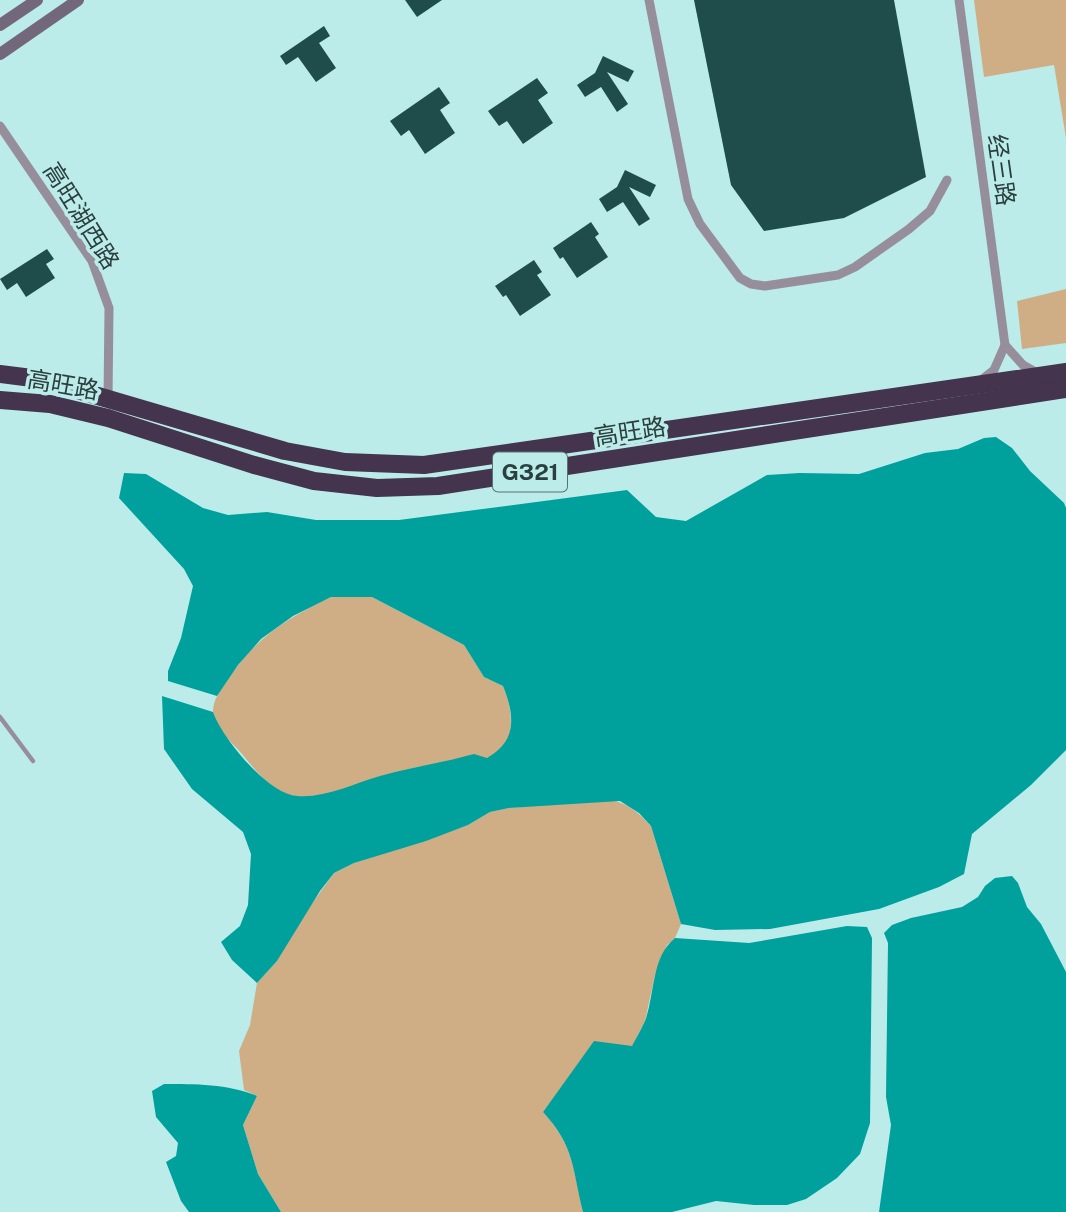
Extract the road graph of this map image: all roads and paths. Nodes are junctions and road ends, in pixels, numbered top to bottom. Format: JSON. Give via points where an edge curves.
{"nodes":[{"id":1,"x":37,"y":0,"type":"edge"},
{"id":2,"x":78,"y":0,"type":"edge"},
{"id":3,"x":649,"y":0,"type":"edge"},
{"id":4,"x":959,"y":0,"type":"edge"},
{"id":5,"x":0,"y":25,"type":"edge"},
{"id":6,"x":0,"y":54,"type":"edge"},
{"id":7,"x":0,"y":126,"type":"edge"},
{"id":8,"x":947,"y":180,"type":"dead end"},
{"id":9,"x":1005,"y":345,"type":"junction"},
{"id":10,"x":1066,"y":372,"type":"edge"},
{"id":11,"x":0,"y":374,"type":"edge"},
{"id":12,"x":1043,"y":375,"type":"junction"},
{"id":13,"x":973,"y":386,"type":"junction"},
{"id":14,"x":1066,"y":390,"type":"edge"},
{"id":15,"x":108,"y":398,"type":"junction"},
{"id":16,"x":0,"y":400,"type":"edge"},
{"id":17,"x":108,"y":418,"type":"junction"},
{"id":18,"x":0,"y":717,"type":"edge"},
{"id":19,"x":33,"y":761,"type":"dead end"}],
"edges":[{"from":1,"to":5,"type":"main road"},
{"from":2,"to":6,"type":"main road"},
{"from":3,"to":8,"type":"street","via":[[688,199],[700,224],[740,278],[765,286],[838,275],[855,267],[930,211]]},
{"from":4,"to":9,"type":"street","name":"经三路"},
{"from":7,"to":15,"type":"street","name":"高旺湖西路","via":[[92,261],[102,283],[109,308]]},
{"from":9,"to":12,"type":"street","via":[[1023,365]]},
{"from":9,"to":13,"type":"street","via":[[994,370]]},
{"from":10,"to":12,"type":"highway","name":"高旺路","number":"G321"},
{"from":11,"to":15,"type":"highway","name":"高旺路","number":"G321","via":[[40,379]]},
{"from":12,"to":13,"type":"highway","name":"高旺路","number":"G321"},
{"from":13,"to":15,"type":"highway","name":"高旺路","number":"G321","via":[[424,465],[345,462],[285,451]]},
{"from":14,"to":17,"type":"highway","name":"高旺路","number":"G321","via":[[438,486],[377,488],[314,481]]},
{"from":15,"to":17,"type":"street","name":"高旺湖西路"},
{"from":16,"to":17,"type":"highway","name":"高旺路","number":"G321","via":[[50,404]]},
{"from":18,"to":19,"type":"lane"}]}
